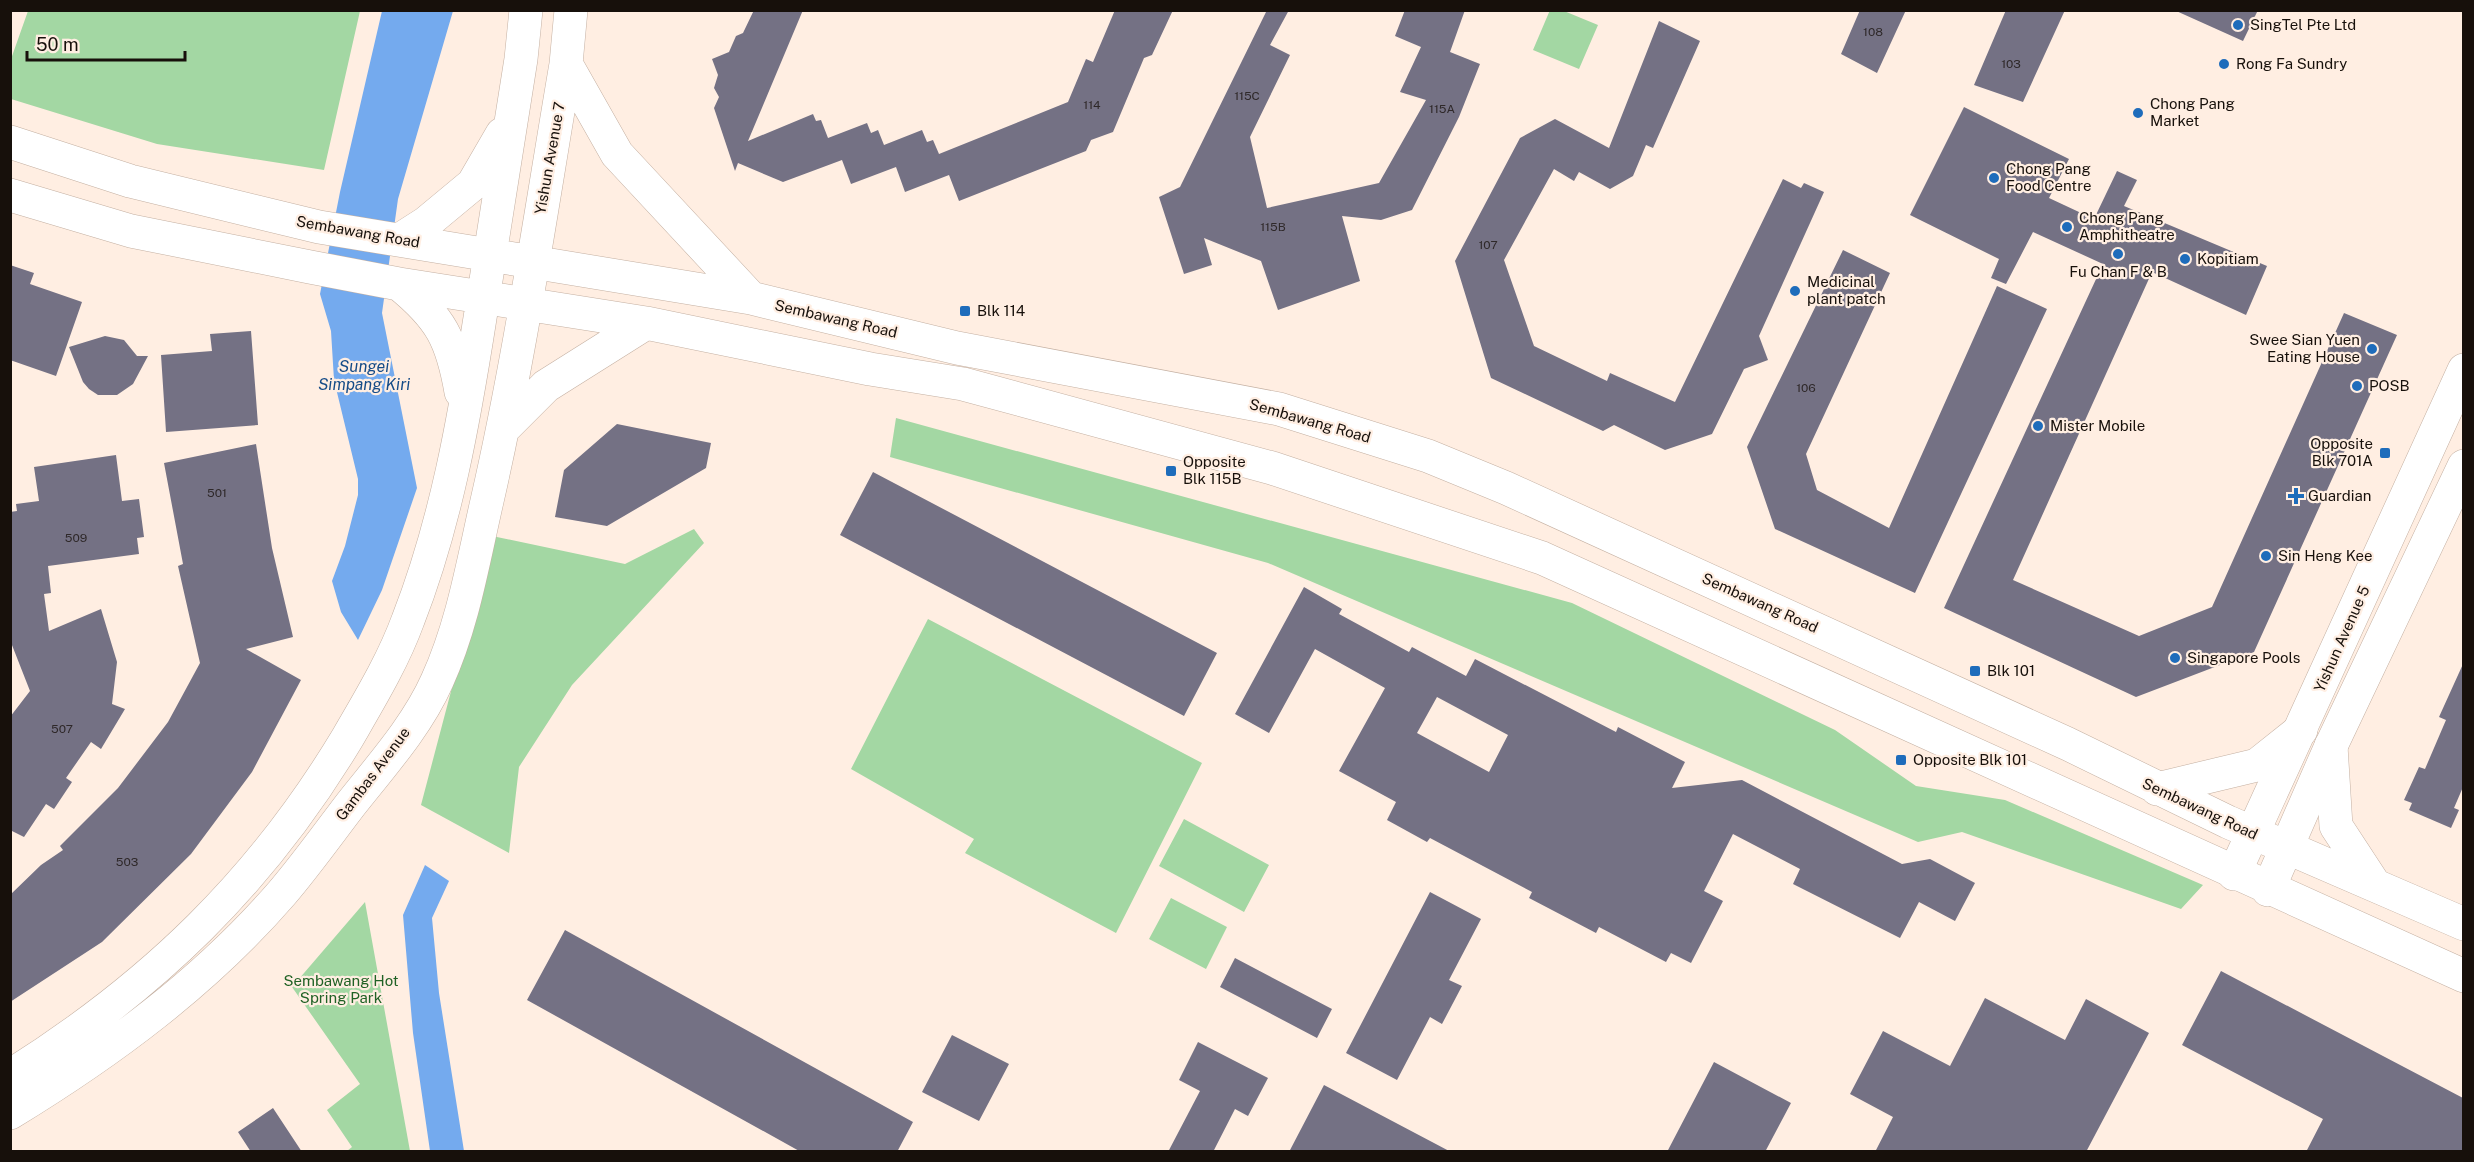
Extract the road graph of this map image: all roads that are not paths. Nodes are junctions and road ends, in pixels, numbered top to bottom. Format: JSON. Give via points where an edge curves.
{"nodes":[{"id":1,"x":526,"y":10,"type":"edge"},
{"id":2,"x":572,"y":10,"type":"edge"},
{"id":3,"x":566,"y":64,"type":"junction"},
{"id":4,"x":511,"y":120,"type":"junction"},
{"id":5,"x":10,"y":142,"type":"edge"},
{"id":6,"x":10,"y":195,"type":"edge"},
{"id":7,"x":401,"y":239,"type":"junction"},
{"id":8,"x":490,"y":254,"type":"junction"},
{"id":9,"x":532,"y":261,"type":"junction"},
{"id":10,"x":397,"y":284,"type":"junction"},
{"id":11,"x":483,"y":297,"type":"junction"},
{"id":12,"x":751,"y":298,"type":"junction"},
{"id":13,"x":525,"y":305,"type":"junction"},
{"id":14,"x":646,"y":323,"type":"junction"},
{"id":15,"x":2463,"y":370,"type":"edge"},
{"id":16,"x":465,"y":412,"type":"junction"},
{"id":17,"x":503,"y":429,"type":"junction"},
{"id":18,"x":2463,"y":466,"type":"edge"},
{"id":19,"x":2301,"y":730,"type":"junction"},
{"id":20,"x":2331,"y":746,"type":"junction"},
{"id":21,"x":2157,"y":789,"type":"junction"},
{"id":22,"x":2252,"y":833,"type":"junction"},
{"id":23,"x":2287,"y":848,"type":"junction"},
{"id":24,"x":2234,"y":874,"type":"junction"},
{"id":25,"x":2374,"y":884,"type":"junction"},
{"id":26,"x":2268,"y":890,"type":"junction"},
{"id":27,"x":2463,"y":924,"type":"edge"},
{"id":28,"x":2463,"y":976,"type":"edge"},
{"id":29,"x":10,"y":1076,"type":"edge"},
{"id":30,"x":10,"y":1113,"type":"edge"}],
"edges":[{"from":1,"to":4,"type":"main road"},
{"from":2,"to":3,"type":"main road","name":"Yishun Avenue 7"},
{"from":3,"to":9,"type":"main road","name":"Yishun Avenue 7"},
{"from":3,"to":12,"type":"main road","via":[[617,154]]},
{"from":4,"to":7,"type":"main road","via":[[473,184]]},
{"from":4,"to":8,"type":"main road"},
{"from":5,"to":7,"type":"main road","name":"Sembawang Road","via":[[130,181],[320,227]]},
{"from":6,"to":10,"type":"main road","via":[[131,231]]},
{"from":7,"to":8,"type":"main road","name":"Sembawang Road"},
{"from":8,"to":9,"type":"main road","name":"Sembawang Road"},
{"from":8,"to":11,"type":"main road"},
{"from":9,"to":12,"type":"main road","name":"Sembawang Road"},
{"from":9,"to":13,"type":"main road","name":"Yishun Avenue 7"},
{"from":10,"to":11,"type":"main road"},
{"from":10,"to":16,"type":"main road","via":[[426,306],[443,330],[453,353]]},
{"from":11,"to":13,"type":"main road"},
{"from":11,"to":16,"type":"main road"},
{"from":12,"to":21,"type":"main road","name":"Sembawang Road","via":[[957,348],[1279,410],[1428,456],[2068,744]]},
{"from":13,"to":14,"type":"main road"},
{"from":13,"to":17,"type":"main road","name":"Gambas Avenue"},
{"from":14,"to":17,"type":"main road","via":[[546,386]]},
{"from":14,"to":24,"type":"main road","via":[[963,384],[1272,468],[1542,558]]},
{"from":15,"to":19,"type":"main road","name":"Yishun Avenue 5"},
{"from":16,"to":29,"type":"main road","via":[[456,460],[409,620],[376,690],[310,798],[238,890],[184,945],[123,998]]},
{"from":17,"to":30,"type":"main road","name":"Gambas Avenue","via":[[459,624],[436,684],[403,735],[282,893],[207,969],[145,1022],[63,1081]]},
{"from":18,"to":20,"type":"main road"},
{"from":19,"to":21,"type":"main road","via":[[2258,765]]},
{"from":19,"to":22,"type":"main road","name":"Yishun Avenue 5"},
{"from":20,"to":23,"type":"main road"},
{"from":20,"to":25,"type":"main road","via":[[2336,826]]},
{"from":21,"to":22,"type":"main road","name":"Sembawang Road"},
{"from":22,"to":23,"type":"main road","name":"Sembawang Road"},
{"from":22,"to":24,"type":"main road","name":"Yishun Avenue 5"},
{"from":23,"to":25,"type":"main road","name":"Sembawang Road"},
{"from":23,"to":26,"type":"main road"},
{"from":24,"to":26,"type":"main road"},
{"from":25,"to":27,"type":"main road","name":"Sembawang Road"},
{"from":26,"to":28,"type":"main road"}]}
